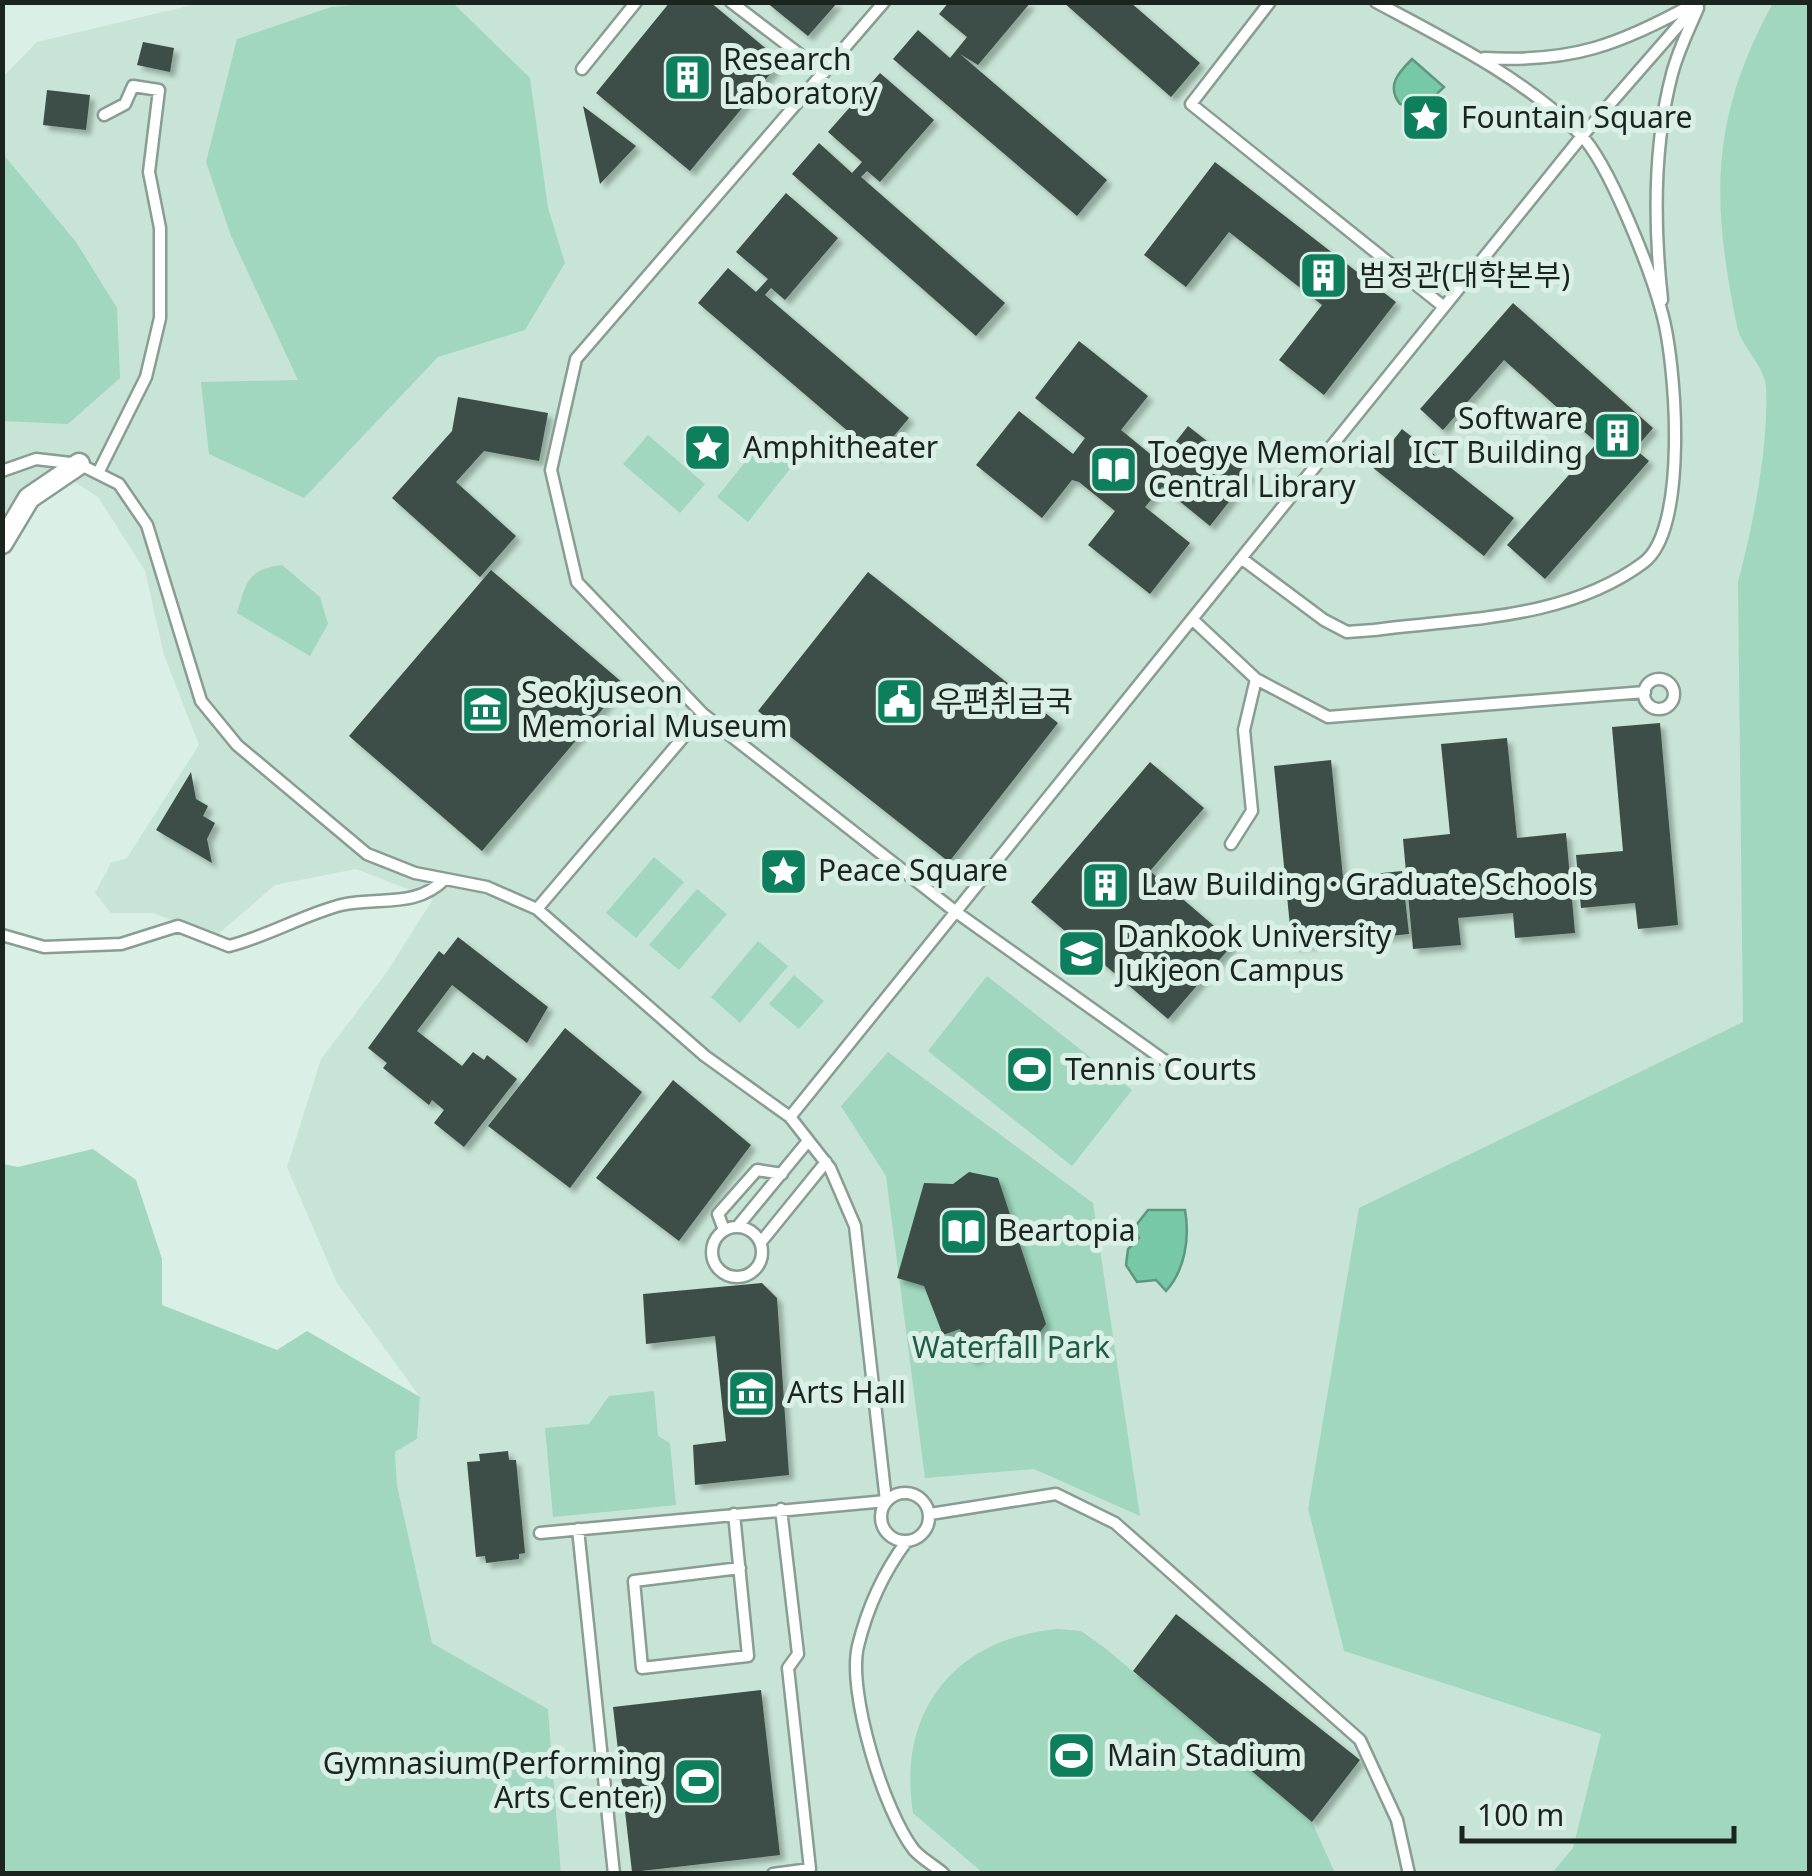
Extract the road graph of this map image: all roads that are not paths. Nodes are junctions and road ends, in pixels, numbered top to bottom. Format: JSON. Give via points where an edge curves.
{"nodes":[{"id":1,"x":636,"y":2,"type":"edge"},
{"id":2,"x":732,"y":2,"type":"edge"},
{"id":3,"x":884,"y":2,"type":"edge"},
{"id":4,"x":1270,"y":2,"type":"edge"},
{"id":5,"x":1376,"y":2,"type":"edge"},
{"id":6,"x":1698,"y":2,"type":"edge"},
{"id":7,"x":1480,"y":58,"type":"junction"},
{"id":8,"x":582,"y":68,"type":"dead end"},
{"id":9,"x":824,"y":74,"type":"junction"},
{"id":10,"x":104,"y":115,"type":"dead end"},
{"id":11,"x":1582,"y":136,"type":"junction"},
{"id":12,"x":1444,"y":307,"type":"junction"},
{"id":13,"x":1663,"y":315,"type":"junction"},
{"id":14,"x":88,"y":468,"type":"junction"},
{"id":15,"x":2,"y":471,"type":"edge"},
{"id":16,"x":2,"y":543,"type":"edge"},
{"id":17,"x":1241,"y":558,"type":"junction"},
{"id":18,"x":1192,"y":619,"type":"junction"},
{"id":19,"x":1256,"y":679,"type":"junction"},
{"id":20,"x":1644,"y":692,"type":"dead end"},
{"id":21,"x":702,"y":714,"type":"junction"},
{"id":22,"x":1230,"y":844,"type":"dead end"},
{"id":23,"x":444,"y":878,"type":"junction"},
{"id":24,"x":537,"y":909,"type":"junction"},
{"id":25,"x":956,"y":912,"type":"junction"},
{"id":26,"x":2,"y":935,"type":"edge"},
{"id":27,"x":1175,"y":1068,"type":"dead end"},
{"id":28,"x":790,"y":1118,"type":"junction"},
{"id":29,"x":808,"y":1141,"type":"junction"},
{"id":30,"x":826,"y":1162,"type":"junction"},
{"id":31,"x":782,"y":1174,"type":"junction"},
{"id":32,"x":738,"y":1226,"type":"junction"},
{"id":33,"x":724,"y":1230,"type":"junction"},
{"id":34,"x":760,"y":1242,"type":"junction"},
{"id":35,"x":886,"y":1502,"type":"junction"},
{"id":36,"x":781,"y":1510,"type":"junction"},
{"id":37,"x":734,"y":1514,"type":"junction"},
{"id":38,"x":930,"y":1514,"type":"junction"},
{"id":39,"x":578,"y":1529,"type":"junction"},
{"id":40,"x":540,"y":1533,"type":"dead end"},
{"id":41,"x":906,"y":1542,"type":"junction"},
{"id":42,"x":740,"y":1568,"type":"junction"},
{"id":43,"x":614,"y":1874,"type":"edge"},
{"id":44,"x":773,"y":1874,"type":"edge"},
{"id":45,"x":944,"y":1874,"type":"edge"},
{"id":46,"x":1409,"y":1874,"type":"edge"}],
"edges":[{"from":1,"to":8,"type":"lane"},
{"from":2,"to":9,"type":"lane"},
{"from":3,"to":9,"type":"lane"},
{"from":4,"to":12,"type":"lane","via":[[1191,104]]},
{"from":5,"to":7,"type":"lane"},
{"from":6,"to":7,"type":"lane","via":[[1596,49],[1549,59]]},
{"from":6,"to":11,"type":"lane"},
{"from":6,"to":13,"type":"lane","via":[[1672,73],[1663,133],[1656,212]]},
{"from":7,"to":11,"type":"lane"},
{"from":9,"to":21,"type":"lane","via":[[576,359],[551,470],[577,582]]},
{"from":10,"to":14,"type":"lane","via":[[125,104],[133,86],[159,90],[149,172],[160,228],[160,318],[146,377]]},
{"from":11,"to":12,"type":"lane"},
{"from":11,"to":13,"type":"lane","via":[[1627,216]]},
{"from":12,"to":17,"type":"lane"},
{"from":13,"to":17,"type":"lane","via":[[1676,425],[1669,510],[1646,562],[1569,602],[1346,632]]},
{"from":14,"to":15,"type":"lane","via":[[36,459]]},
{"from":14,"to":16,"type":"street","via":[[29,498]]},
{"from":14,"to":23,"type":"lane","via":[[119,484],[147,526],[201,701],[237,745],[367,854]]},
{"from":17,"to":18,"type":"lane"},
{"from":18,"to":19,"type":"lane"},
{"from":18,"to":25,"type":"lane"},
{"from":19,"to":20,"type":"lane","via":[[1328,717]]},
{"from":19,"to":22,"type":"lane","via":[[1244,730],[1252,811]]},
{"from":21,"to":24,"type":"lane"},
{"from":21,"to":25,"type":"lane"},
{"from":23,"to":24,"type":"lane","via":[[487,887]]},
{"from":23,"to":26,"type":"lane","via":[[430,894],[340,905],[229,946],[178,926],[121,944],[44,946]]},
{"from":24,"to":28,"type":"lane","via":[[706,1056]]},
{"from":25,"to":27,"type":"lane"},
{"from":25,"to":28,"type":"lane"},
{"from":28,"to":29,"type":"lane"},
{"from":29,"to":30,"type":"lane"},
{"from":29,"to":31,"type":"lane"},
{"from":30,"to":34,"type":"lane"},
{"from":30,"to":35,"type":"lane","via":[[855,1226]]},
{"from":31,"to":32,"type":"lane"},
{"from":31,"to":33,"type":"lane","via":[[756,1170],[718,1214]]},
{"from":32,"to":33,"type":"lane"},
{"from":32,"to":34,"type":"lane"},
{"from":33,"to":34,"type":"lane","via":[[713,1258],[729,1275],[752,1272],[761,1258]]},
{"from":35,"to":36,"type":"lane"},
{"from":35,"to":38,"type":"lane","via":[[900,1493],[916,1495]]},
{"from":35,"to":41,"type":"lane","via":[[885,1532]]},
{"from":36,"to":37,"type":"lane"},
{"from":36,"to":44,"type":"lane","via":[[798,1654],[788,1668],[810,1869]]},
{"from":37,"to":39,"type":"lane"},
{"from":37,"to":42,"type":"lane"},
{"from":38,"to":41,"type":"lane","via":[[921,1536]]},
{"from":38,"to":46,"type":"lane","via":[[1056,1494],[1114,1523],[1360,1740],[1397,1820]]},
{"from":39,"to":40,"type":"lane"},
{"from":39,"to":43,"type":"lane"},
{"from":41,"to":45,"type":"lane","via":[[886,1570],[857,1649],[864,1731],[888,1806],[915,1851]]},
{"from":42,"to":42,"type":"lane","via":[[748,1656],[642,1668],[634,1580]]}]}
